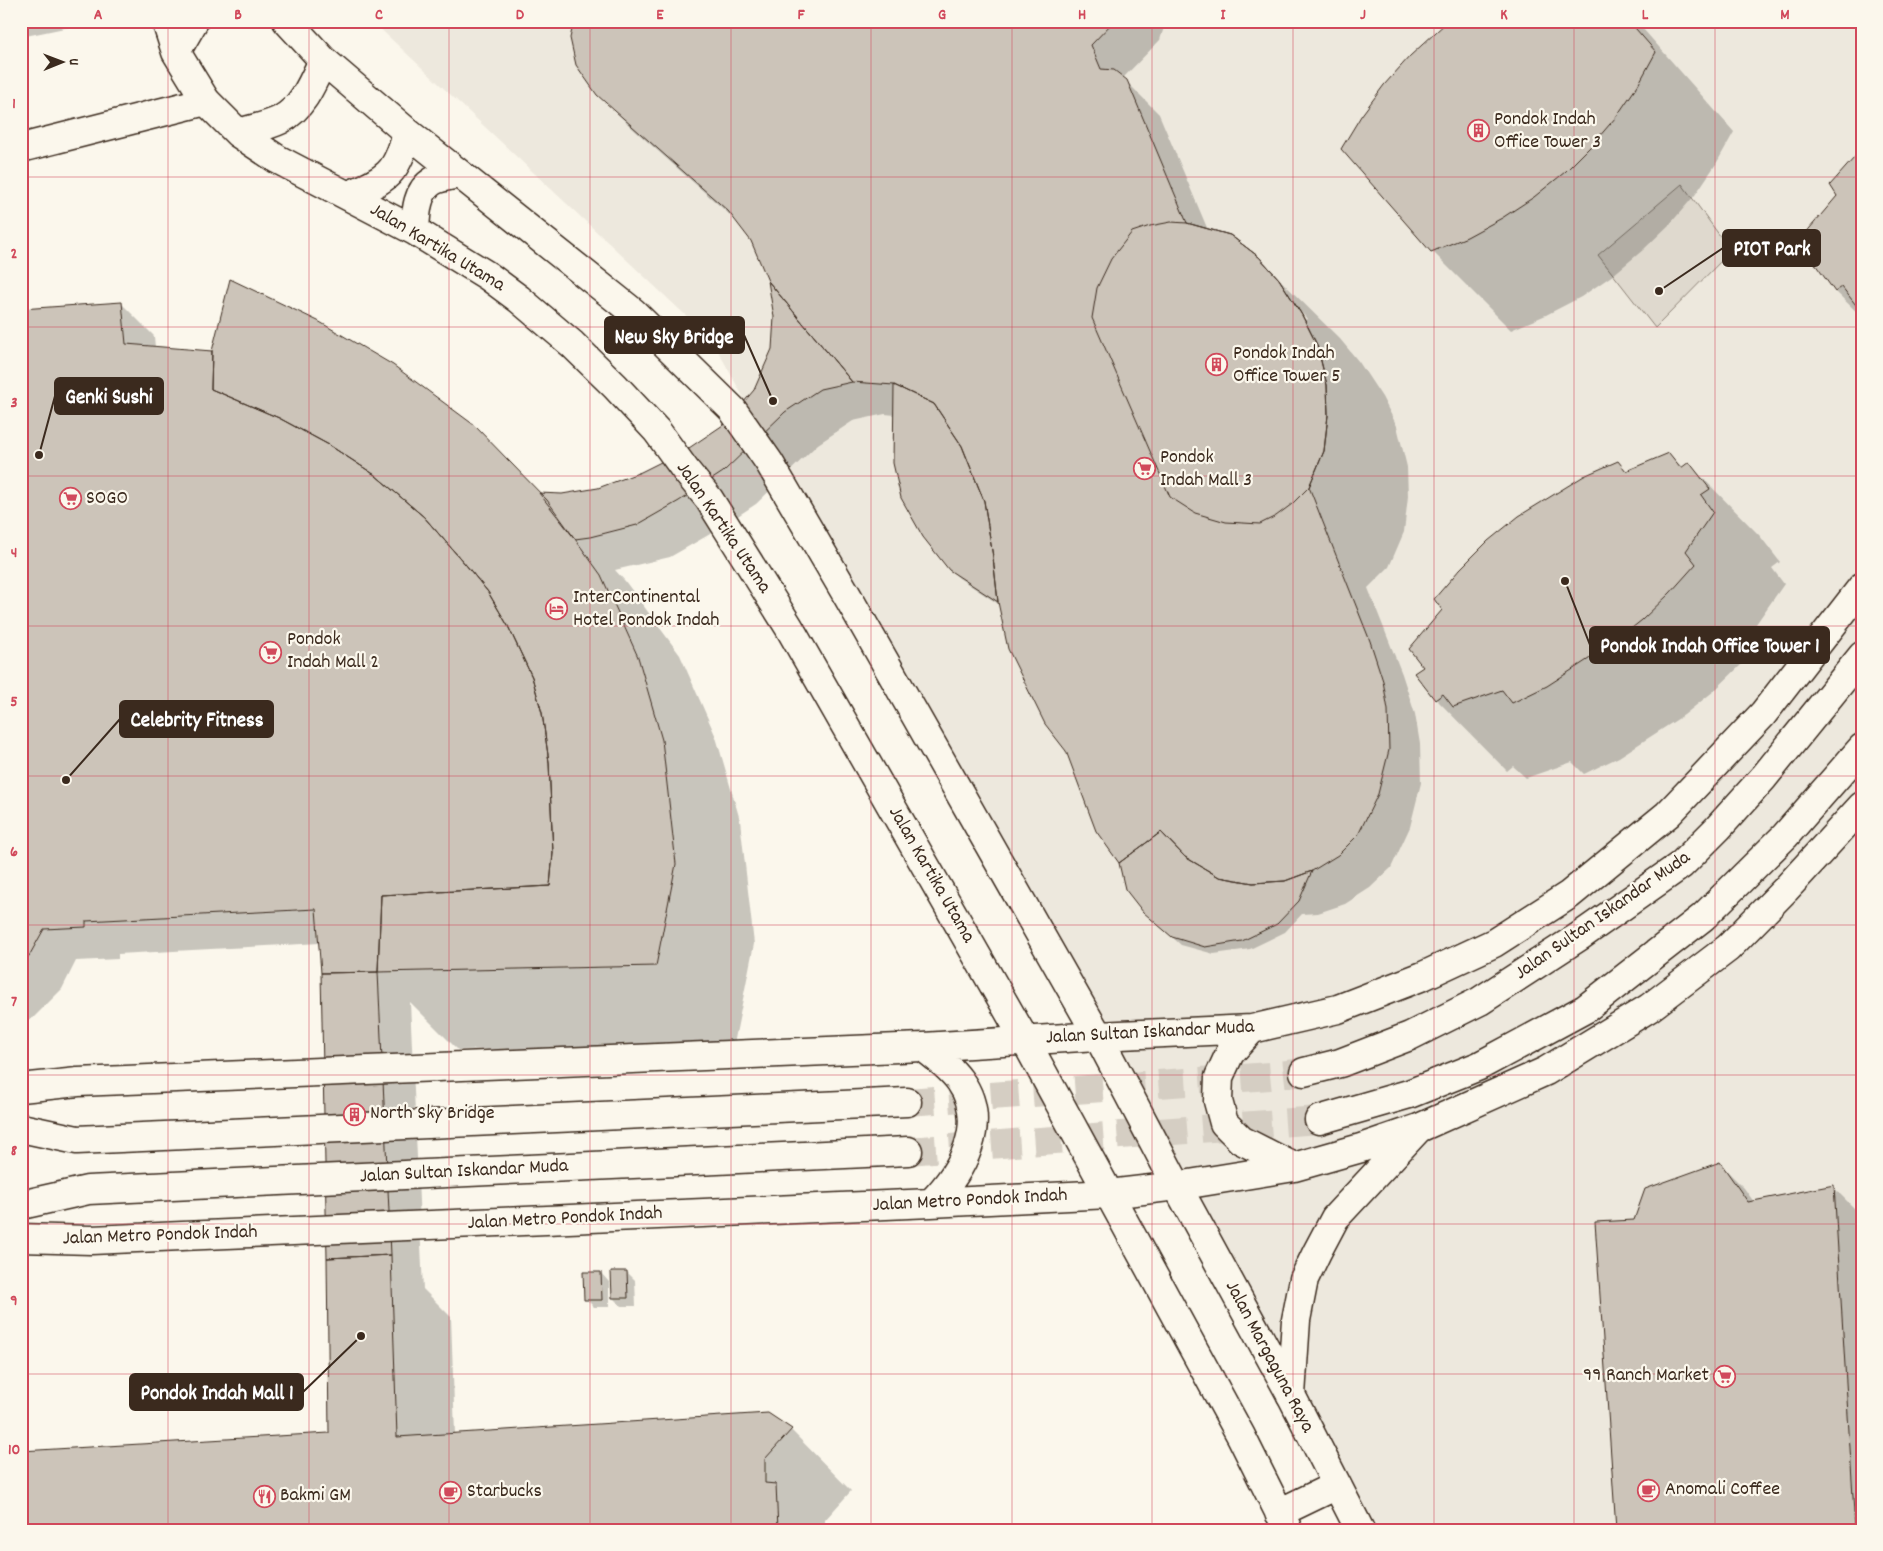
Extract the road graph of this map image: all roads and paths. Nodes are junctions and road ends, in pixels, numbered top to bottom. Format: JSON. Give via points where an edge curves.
{"nodes":[{"id":1,"x":166,"y":21,"type":"edge"},
{"id":2,"x":194,"y":21,"type":"edge"},
{"id":3,"x":287,"y":21,"type":"edge"},
{"id":4,"x":176,"y":52,"type":"junction"},
{"id":5,"x":323,"y":60,"type":"junction"},
{"id":6,"x":206,"y":101,"type":"junction"},
{"id":7,"x":407,"y":132,"type":"junction"},
{"id":8,"x":238,"y":133,"type":"junction"},
{"id":9,"x":21,"y":148,"type":"edge"},
{"id":10,"x":459,"y":174,"type":"junction"},
{"id":11,"x":350,"y":195,"type":"junction"},
{"id":12,"x":415,"y":231,"type":"junction"},
{"id":13,"x":1862,"y":587,"type":"edge"},
{"id":14,"x":1862,"y":656,"type":"edge"},
{"id":15,"x":1862,"y":748,"type":"edge"},
{"id":16,"x":1862,"y":806,"type":"edge"},
{"id":17,"x":1252,"y":1029,"type":"junction"},
{"id":18,"x":1098,"y":1036,"type":"junction"},
{"id":19,"x":1025,"y":1040,"type":"junction"},
{"id":20,"x":923,"y":1047,"type":"junction"},
{"id":21,"x":1304,"y":1072,"type":"tunnel mouth"},
{"id":22,"x":21,"y":1088,"type":"edge"},
{"id":23,"x":907,"y":1102,"type":"tunnel mouth"},
{"id":24,"x":1319,"y":1120,"type":"tunnel mouth"},
{"id":25,"x":21,"y":1128,"type":"edge"},
{"id":26,"x":1420,"y":1128,"type":"junction"},
{"id":27,"x":908,"y":1151,"type":"tunnel mouth"},
{"id":28,"x":1294,"y":1167,"type":"junction"},
{"id":29,"x":1177,"y":1186,"type":"junction"},
{"id":30,"x":1109,"y":1194,"type":"junction"},
{"id":31,"x":931,"y":1204,"type":"junction"},
{"id":32,"x":21,"y":1205,"type":"edge"},
{"id":33,"x":21,"y":1238,"type":"edge"},
{"id":34,"x":1291,"y":1396,"type":"junction"},
{"id":35,"x":1336,"y":1485,"type":"junction"},
{"id":36,"x":1283,"y":1521,"type":"edge"},
{"id":37,"x":1360,"y":1530,"type":"edge"}],
"edges":[{"from":1,"to":4,"type":"main road","name":"Jalan Kartika Utama"},
{"from":2,"to":4,"type":"main road"},
{"from":3,"to":5,"type":"main road"},
{"from":4,"to":6,"type":"main road","name":"Jalan Kartika Utama"},
{"from":5,"to":7,"type":"main road"},
{"from":5,"to":8,"type":"main road","via":[[308,93],[296,108],[280,120]]},
{"from":6,"to":8,"type":"main road","name":"Jalan Kartika Utama"},
{"from":6,"to":9,"type":"main road"},
{"from":7,"to":10,"type":"main road"},
{"from":7,"to":11,"type":"main road","via":[[404,147],[392,170],[381,181]]},
{"from":8,"to":11,"type":"main road","name":"Jalan Kartika Utama","via":[[277,159]]},
{"from":10,"to":12,"type":"main road","via":[[433,181],[422,192],[416,209]]},
{"from":10,"to":18,"type":"main road","via":[[633,312],[732,409],[768,462],[848,597]]},
{"from":11,"to":12,"type":"main road","name":"Jalan Kartika Utama"},
{"from":12,"to":19,"type":"main road","name":"Jalan Kartika Utama","via":[[488,276],[572,344],[657,432],[709,499],[789,627]]},
{"from":13,"to":17,"type":"main road","name":"Jalan Sultan Iskandar Muda","via":[[1763,714],[1668,814],[1569,895],[1494,943],[1423,976],[1338,1008]]},
{"from":14,"to":21,"type":"main road","name":"Jalan Sultan Iskandar Muda","via":[[1764,777],[1681,865],[1480,1001],[1410,1036],[1340,1063]]},
{"from":15,"to":24,"type":"main road","via":[[1785,836],[1702,917],[1585,1009],[1479,1066],[1409,1094]]},
{"from":16,"to":26,"type":"main road","via":[[1728,948],[1649,1008],[1546,1071]]},
{"from":17,"to":18,"type":"main road","name":"Jalan Sultan Iskandar Muda"},
{"from":17,"to":28,"type":"main road","via":[[1230,1053],[1219,1076],[1218,1101],[1224,1122],[1241,1140]]},
{"from":18,"to":19,"type":"main road","name":"Jalan Sultan Iskandar Muda"},
{"from":18,"to":29,"type":"main road"},
{"from":19,"to":20,"type":"main road"},
{"from":19,"to":30,"type":"main road","name":"Jalan Kartika Utama"},
{"from":20,"to":22,"type":"main road","via":[[78,1082]]},
{"from":20,"to":31,"type":"main road","via":[[950,1069],[961,1083],[971,1106],[972,1121],[971,1142],[963,1162]]},
{"from":23,"to":25,"type":"main road","via":[[77,1140]]},
{"from":26,"to":28,"type":"main road"},
{"from":26,"to":34,"type":"main road","via":[[1335,1218],[1304,1279],[1296,1320]]},
{"from":27,"to":32,"type":"main road","name":"Jalan Sultan Iskandar Muda","via":[[88,1190]]},
{"from":28,"to":29,"type":"main road"},
{"from":29,"to":30,"type":"main road"},
{"from":29,"to":34,"type":"main road","name":"Jalan Margaguna Raya"},
{"from":30,"to":31,"type":"main road","name":"Jalan Metro Pondok Indah"},
{"from":30,"to":36,"type":"main road","via":[[1241,1436]]},
{"from":31,"to":33,"type":"main road","name":"Jalan Metro Pondok Indah","via":[[91,1240]]},
{"from":34,"to":35,"type":"main road","name":"Jalan Margaguna Raya"},
{"from":35,"to":36,"type":"main road"},
{"from":35,"to":37,"type":"main road","name":"Jalan Margaguna Raya"}]}
